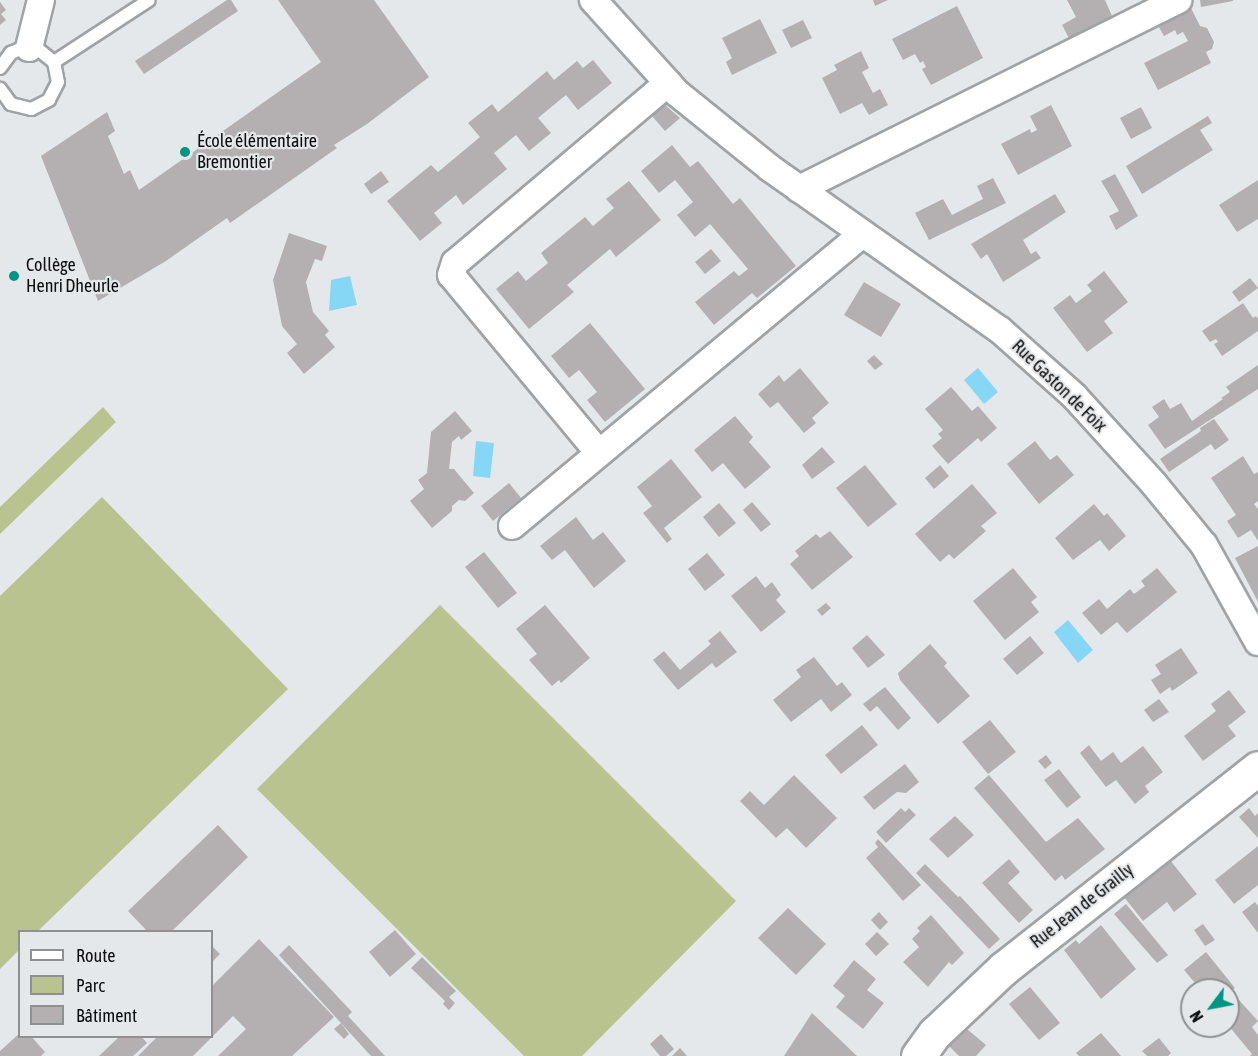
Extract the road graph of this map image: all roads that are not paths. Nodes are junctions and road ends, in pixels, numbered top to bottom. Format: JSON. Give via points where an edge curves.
{"nodes":[{"id":1,"x":41,"y":0,"type":"edge"},
{"id":2,"x":149,"y":0,"type":"edge"},
{"id":3,"x":593,"y":0,"type":"edge"},
{"id":4,"x":1178,"y":0,"type":"edge"},
{"id":5,"x":29,"y":48,"type":"junction"},
{"id":6,"x":54,"y":62,"type":"junction"},
{"id":7,"x":0,"y":68,"type":"edge"},
{"id":8,"x":668,"y":83,"type":"junction"},
{"id":9,"x":0,"y":89,"type":"edge"},
{"id":10,"x":799,"y":189,"type":"junction"},
{"id":11,"x":862,"y":234,"type":"junction"},
{"id":12,"x":599,"y":453,"type":"junction"},
{"id":13,"x":512,"y":526,"type":"dead end"},
{"id":14,"x":1258,"y":642,"type":"edge"},
{"id":15,"x":1258,"y":768,"type":"edge"},
{"id":16,"x":918,"y":1056,"type":"edge"}],
"edges":[{"from":1,"to":5,"type":"street"},
{"from":2,"to":6,"type":"lane"},
{"from":3,"to":8,"type":"street","name":"Rue Gaston de Foix"},
{"from":4,"to":10,"type":"street"},
{"from":5,"to":6,"type":"lane","via":[[39,50]]},
{"from":5,"to":7,"type":"lane","via":[[11,53]]},
{"from":6,"to":9,"type":"lane","via":[[58,82],[55,92],[41,106],[21,108],[11,104]]},
{"from":8,"to":10,"type":"street","name":"Rue Gaston de Foix"},
{"from":8,"to":12,"type":"street","via":[[455,263],[451,275]]},
{"from":10,"to":11,"type":"street","name":"Rue Gaston de Foix"},
{"from":11,"to":12,"type":"street"},
{"from":11,"to":14,"type":"street","name":"Rue Gaston de Foix","via":[[1000,330],[1074,396],[1155,484],[1204,545]]},
{"from":12,"to":13,"type":"street"},
{"from":15,"to":16,"type":"street","name":"Rue Jean de Grailly","via":[[1004,968],[935,1033]]}]}
